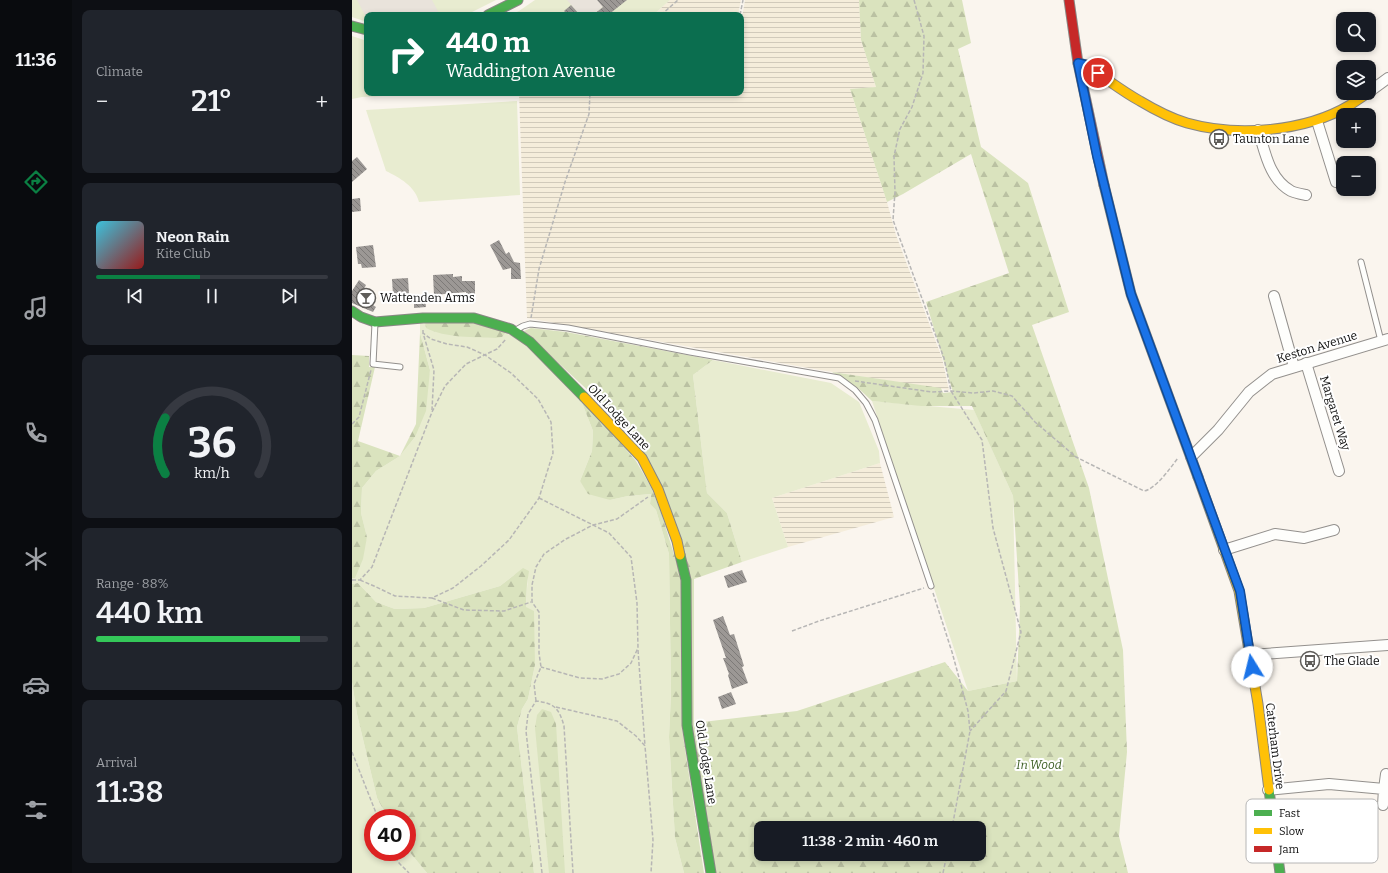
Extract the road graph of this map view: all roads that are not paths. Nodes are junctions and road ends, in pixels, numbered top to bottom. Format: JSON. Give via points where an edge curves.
{"nodes":[{"id":1,"x":518,"y":0,"type":"edge"},
{"id":2,"x":1069,"y":0,"type":"edge"},
{"id":3,"x":494,"y":12,"type":"edge"},
{"id":4,"x":352,"y":26,"type":"edge"},
{"id":5,"x":364,"y":29,"type":"edge"},
{"id":6,"x":1078,"y":63,"type":"junction"},
{"id":7,"x":1388,"y":78,"type":"edge"},
{"id":8,"x":1376,"y":87,"type":"edge"},
{"id":9,"x":1359,"y":100,"type":"edge"},
{"id":10,"x":1317,"y":121,"type":"junction"},
{"id":11,"x":1258,"y":130,"type":"junction"},
{"id":12,"x":1336,"y":182,"type":"dead end"},
{"id":13,"x":1306,"y":195,"type":"dead end"},
{"id":14,"x":1362,"y":262,"type":"dead end"},
{"id":15,"x":1274,"y":296,"type":"dead end"},
{"id":16,"x":352,"y":311,"type":"edge"},
{"id":17,"x":375,"y":322,"type":"junction"},
{"id":18,"x":515,"y":331,"type":"junction"},
{"id":19,"x":1384,"y":340,"type":"edge"},
{"id":20,"x":1306,"y":363,"type":"junction"},
{"id":21,"x":400,"y":367,"type":"dead end"},
{"id":22,"x":1294,"y":367,"type":"junction"},
{"id":23,"x":1191,"y":457,"type":"junction"},
{"id":24,"x":1339,"y":471,"type":"dead end"},
{"id":25,"x":1334,"y":530,"type":"dead end"},
{"id":26,"x":1224,"y":550,"type":"junction"},
{"id":27,"x":930,"y":586,"type":"road end"},
{"id":28,"x":1388,"y":644,"type":"edge"},
{"id":29,"x":1250,"y":655,"type":"junction"},
{"id":30,"x":1386,"y":774,"type":"dead end"},
{"id":31,"x":1384,"y":789,"type":"junction"},
{"id":32,"x":1268,"y":790,"type":"junction"},
{"id":33,"x":1270,"y":799,"type":"edge"},
{"id":34,"x":1383,"y":805,"type":"dead end"},
{"id":35,"x":1279,"y":863,"type":"edge"},
{"id":36,"x":711,"y":873,"type":"edge"},
{"id":37,"x":1280,"y":873,"type":"edge"}],
"edges":[{"from":1,"to":3,"type":"street"},
{"from":2,"to":6,"type":"street","name":"Caterham Drive"},
{"from":4,"to":5,"type":"street"},
{"from":6,"to":11,"type":"street","via":[[1087,65],[1140,101],[1170,116],[1192,124],[1246,131]]},
{"from":6,"to":23,"type":"street","name":"Caterham Drive","via":[[1097,156],[1131,294]]},
{"from":7,"to":8,"type":"street"},
{"from":9,"to":10,"type":"street"},
{"from":10,"to":11,"type":"street"},
{"from":10,"to":12,"type":"street"},
{"from":11,"to":13,"type":"street","via":[[1269,166],[1282,184],[1292,191]]},
{"from":14,"to":19,"type":"lane"},
{"from":15,"to":22,"type":"street"},
{"from":16,"to":17,"type":"street","name":"Old Lodge Lane"},
{"from":17,"to":18,"type":"street","name":"Old Lodge Lane","via":[[423,318],[474,318]]},
{"from":17,"to":21,"type":"lane","via":[[373,364]]},
{"from":18,"to":27,"type":"lane","via":[[530,324],[568,328],[839,378],[855,390],[875,420]]},
{"from":18,"to":36,"type":"street","name":"Old Lodge Lane","via":[[530,342],[642,458],[658,489],[677,541],[686,580],[686,725]]},
{"from":19,"to":20,"type":"street","name":"Keston Avenue"},
{"from":20,"to":22,"type":"street","name":"Keston Avenue"},
{"from":20,"to":24,"type":"street","name":"Margaret Way"},
{"from":22,"to":23,"type":"street","name":"Keston Avenue","via":[[1272,374],[1249,392],[1218,430]]},
{"from":23,"to":26,"type":"street","name":"Caterham Drive"},
{"from":25,"to":26,"type":"street","via":[[1304,538],[1275,534]]},
{"from":26,"to":29,"type":"street","name":"Caterham Drive","via":[[1240,591]]},
{"from":28,"to":29,"type":"street"},
{"from":29,"to":32,"type":"street","name":"Caterham Drive"},
{"from":30,"to":31,"type":"street"},
{"from":31,"to":32,"type":"street","via":[[1329,784]]},
{"from":31,"to":34,"type":"street"},
{"from":32,"to":33,"type":"street","name":"Caterham Drive"},
{"from":35,"to":37,"type":"street","name":"Caterham Drive"}]}
